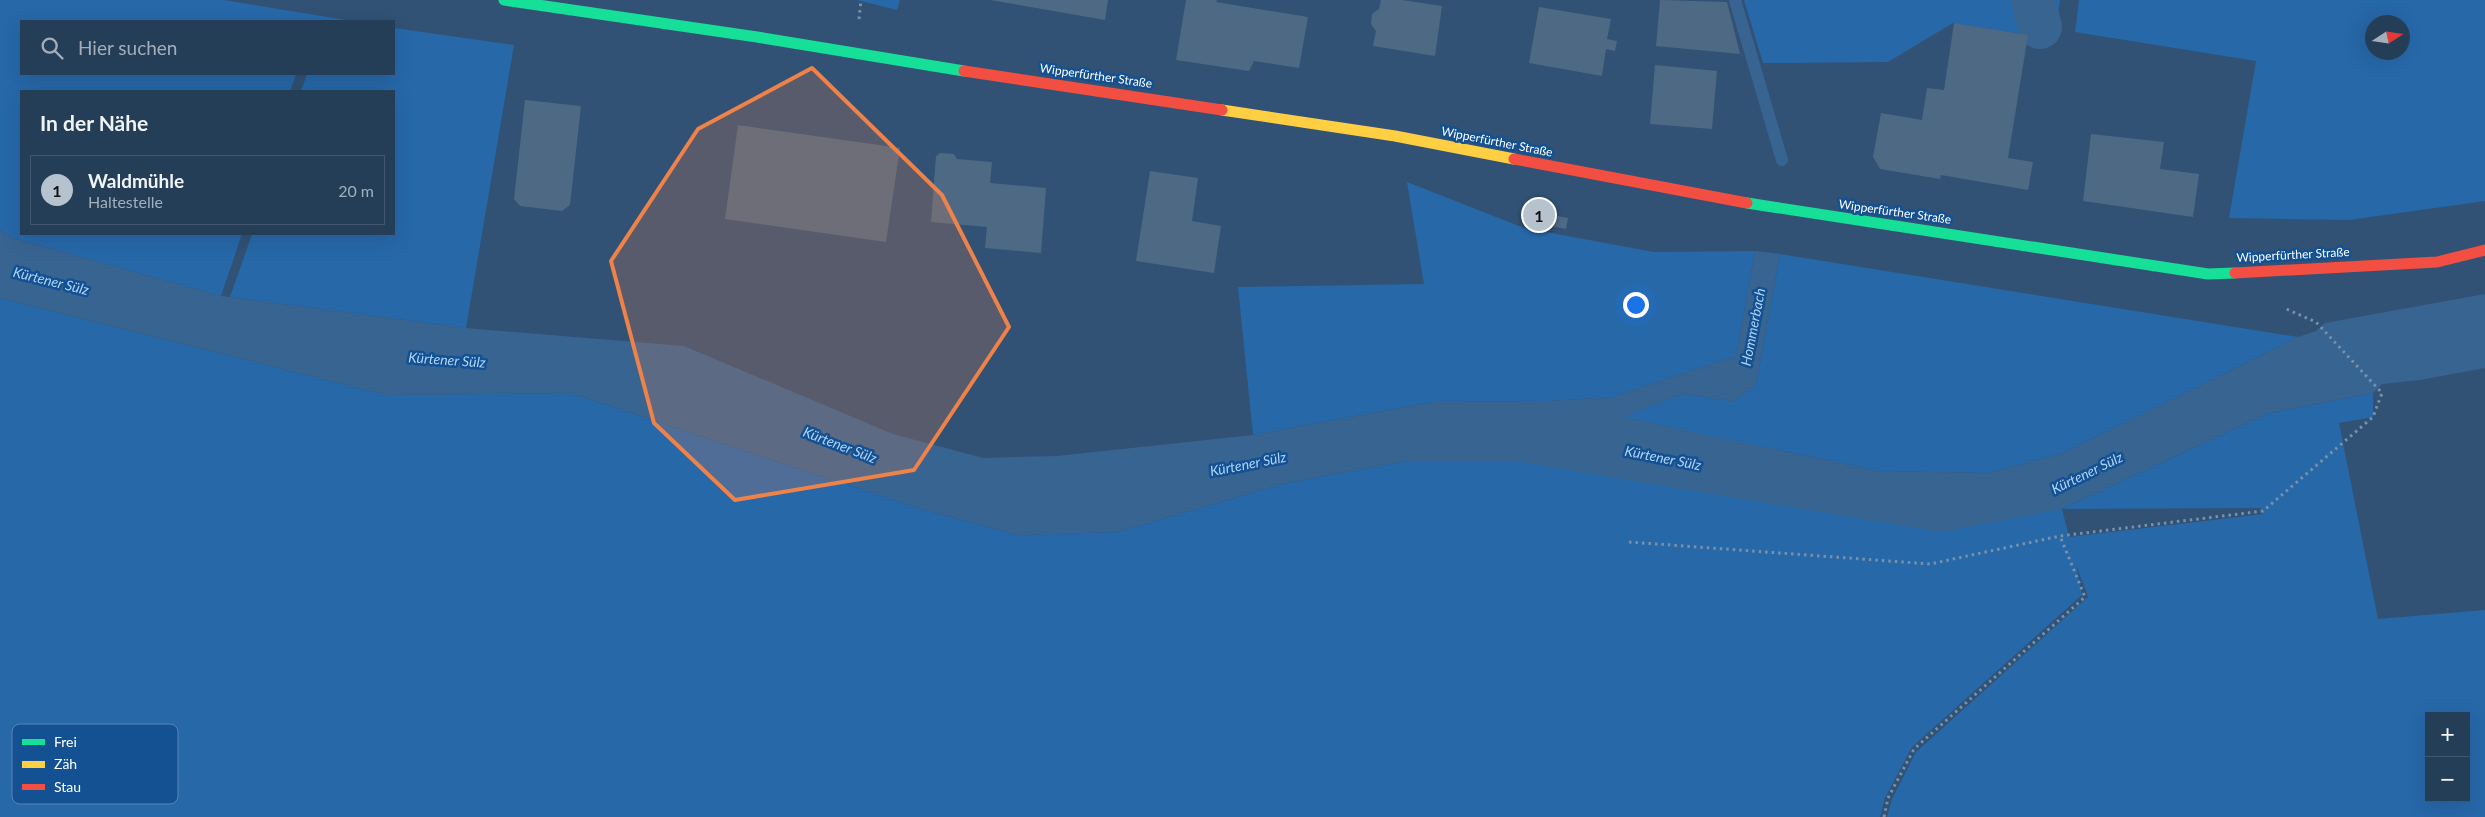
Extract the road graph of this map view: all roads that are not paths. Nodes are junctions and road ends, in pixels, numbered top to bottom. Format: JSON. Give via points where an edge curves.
{"nodes":[{"id":1,"x":504,"y":0,"type":"edge"},
{"id":2,"x":2485,"y":250,"type":"edge"}],
"edges":[{"from":1,"to":2,"type":"main road","name":"Wipperfürther Straße","via":[[1385,134],[1792,211],[2208,274],[2437,262]]}]}
